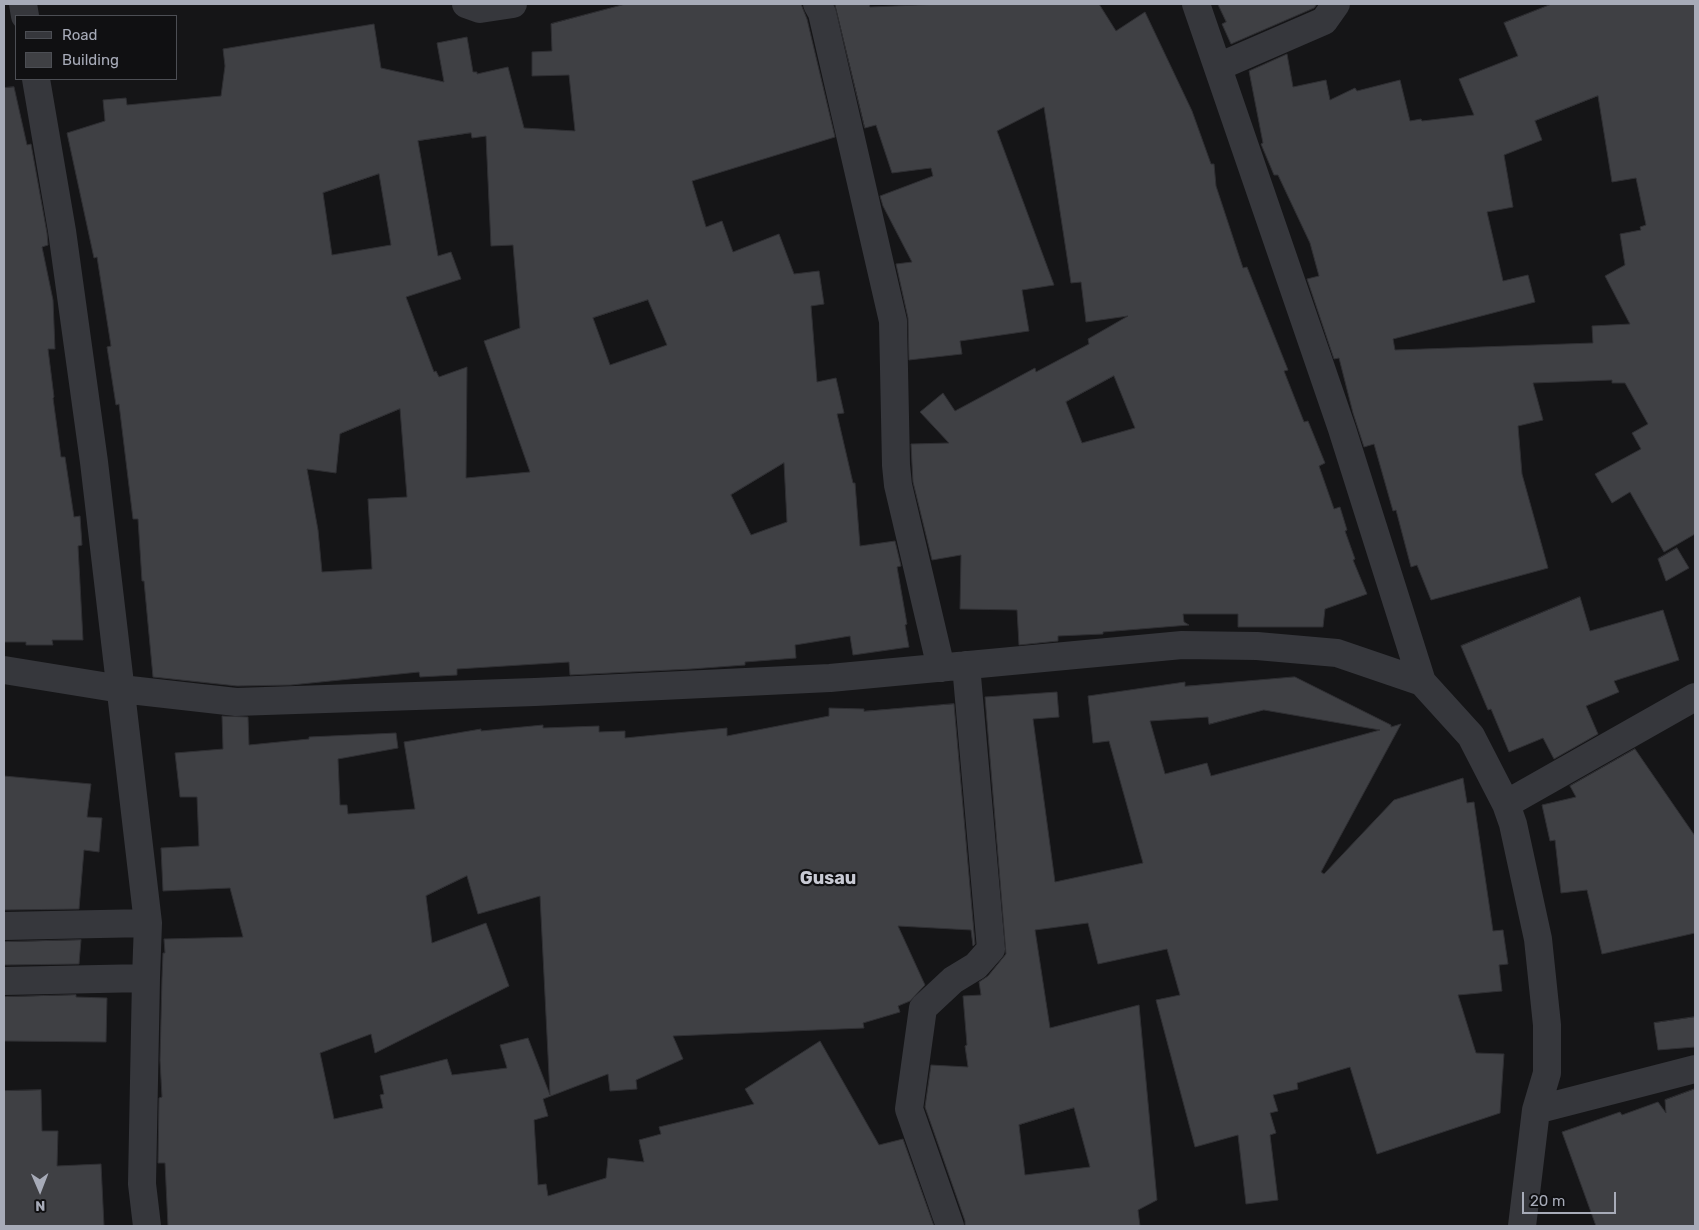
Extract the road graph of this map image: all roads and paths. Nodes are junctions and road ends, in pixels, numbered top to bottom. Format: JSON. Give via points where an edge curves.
{"nodes":[{"id":1,"x":466,"y":4,"type":"edge"},
{"id":2,"x":513,"y":4,"type":"edge"},
{"id":3,"x":817,"y":4,"type":"edge"},
{"id":4,"x":1196,"y":4,"type":"edge"},
{"id":5,"x":1336,"y":4,"type":"edge"},
{"id":6,"x":1218,"y":67,"type":"junction"},
{"id":7,"x":36,"y":80,"type":"edge"},
{"id":8,"x":954,"y":667,"type":"junction"},
{"id":9,"x":4,"y":670,"type":"edge"},
{"id":10,"x":1422,"y":682,"type":"junction"},
{"id":11,"x":122,"y":689,"type":"junction"},
{"id":12,"x":1695,"y":696,"type":"edge"},
{"id":13,"x":1506,"y":804,"type":"junction"},
{"id":14,"x":148,"y":922,"type":"junction"},
{"id":15,"x":4,"y":926,"type":"edge"},
{"id":16,"x":146,"y":978,"type":"junction"},
{"id":17,"x":4,"y":981,"type":"edge"},
{"id":18,"x":1695,"y":1069,"type":"edge"},
{"id":19,"x":1536,"y":1110,"type":"junction"},
{"id":20,"x":147,"y":1226,"type":"edge"},
{"id":21,"x":950,"y":1226,"type":"edge"},
{"id":22,"x":1522,"y":1226,"type":"edge"}],
"edges":[{"from":1,"to":2,"type":"street","via":[[480,9]]},
{"from":3,"to":8,"type":"street","via":[[822,14],[893,321],[898,485]]},
{"from":4,"to":6,"type":"street"},
{"from":5,"to":6,"type":"street","via":[[1324,21]]},
{"from":6,"to":10,"type":"street","via":[[1342,429]]},
{"from":7,"to":11,"type":"street","via":[[64,241]]},
{"from":8,"to":10,"type":"street","via":[[1182,645],[1257,646],[1337,653]]},
{"from":8,"to":11,"type":"street","via":[[791,680],[236,702]]},
{"from":8,"to":21,"type":"street","via":[[991,949],[976,966],[953,980],[923,1008],[909,1109]]},
{"from":9,"to":11,"type":"street"},
{"from":10,"to":13,"type":"street","via":[[1471,736]]},
{"from":11,"to":14,"type":"street"},
{"from":12,"to":13,"type":"street"},
{"from":13,"to":19,"type":"street","via":[[1538,938],[1547,1025],[1547,1073]]},
{"from":14,"to":15,"type":"street"},
{"from":14,"to":16,"type":"street"},
{"from":16,"to":17,"type":"street"},
{"from":16,"to":20,"type":"street","via":[[142,1184]]},
{"from":18,"to":19,"type":"street"},
{"from":19,"to":22,"type":"street"}]}
